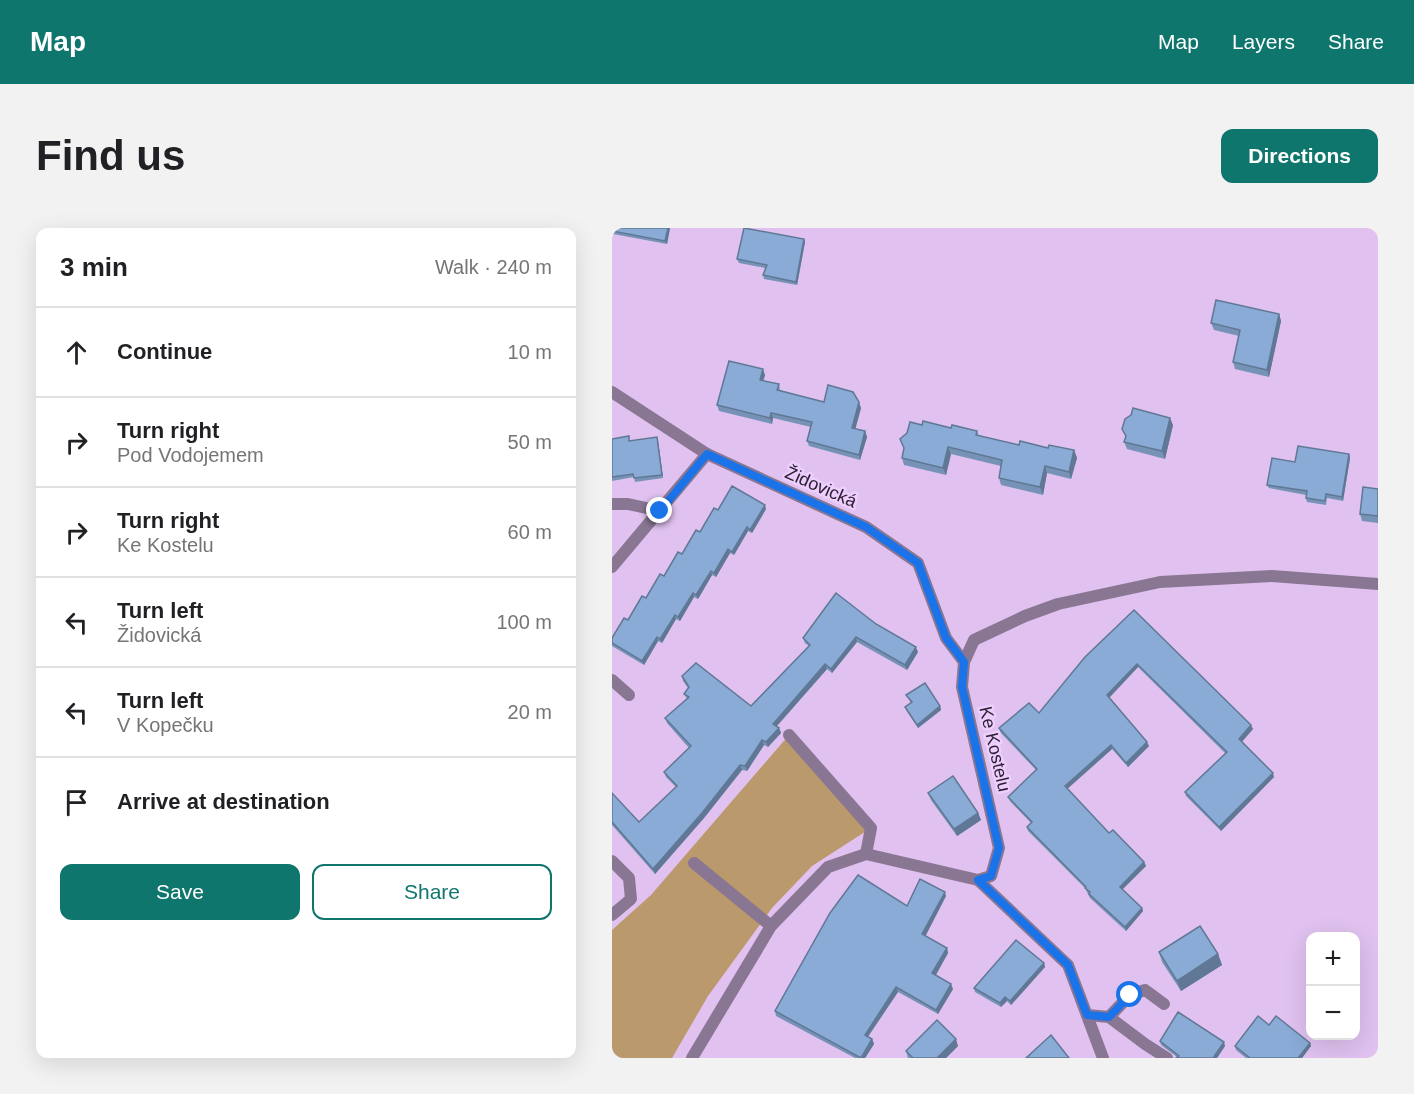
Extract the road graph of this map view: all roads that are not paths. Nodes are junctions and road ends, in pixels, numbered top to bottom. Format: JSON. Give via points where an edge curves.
{"nodes":[{"id":1,"x":612,"y":392,"type":"edge"},
{"id":2,"x":707,"y":454,"type":"junction"},
{"id":3,"x":612,"y":504,"type":"edge"},
{"id":4,"x":660,"y":511,"type":"junction"},
{"id":5,"x":612,"y":567,"type":"edge"},
{"id":6,"x":1374,"y":584,"type":"edge"},
{"id":7,"x":1378,"y":594,"type":"edge"},
{"id":8,"x":964,"y":662,"type":"junction"},
{"id":9,"x":612,"y":680,"type":"edge"},
{"id":10,"x":629,"y":695,"type":"dead end"},
{"id":11,"x":789,"y":735,"type":"dead end"},
{"id":12,"x":866,"y":854,"type":"junction"},
{"id":13,"x":612,"y":861,"type":"edge"},
{"id":14,"x":694,"y":863,"type":"dead end"},
{"id":15,"x":978,"y":880,"type":"junction"},
{"id":16,"x":612,"y":915,"type":"edge"},
{"id":17,"x":771,"y":926,"type":"junction"},
{"id":18,"x":1164,"y":1004,"type":"dead end"},
{"id":19,"x":1087,"y":1015,"type":"junction"},
{"id":20,"x":1109,"y":1017,"type":"junction"},
{"id":21,"x":692,"y":1058,"type":"edge"},
{"id":22,"x":1103,"y":1058,"type":"edge"},
{"id":23,"x":1167,"y":1058,"type":"edge"}],
"edges":[{"from":1,"to":2,"type":"street","name":"Židovická"},
{"from":2,"to":4,"type":"street"},
{"from":2,"to":8,"type":"street","name":"Židovická","via":[[866,527],[918,563],[946,638]]},
{"from":3,"to":4,"type":"street"},
{"from":4,"to":5,"type":"street"},
{"from":6,"to":7,"type":"street"},
{"from":6,"to":8,"type":"street","via":[[1272,576],[1160,582],[1058,604],[1025,616],[974,640]]},
{"from":8,"to":15,"type":"street","name":"Ke Kostelu","via":[[962,687],[999,848],[991,876]]},
{"from":9,"to":10,"type":"street"},
{"from":11,"to":12,"type":"street","via":[[871,828]]},
{"from":12,"to":15,"type":"street"},
{"from":12,"to":17,"type":"street","via":[[828,867]]},
{"from":13,"to":16,"type":"street","via":[[629,878],[631,899]]},
{"from":14,"to":17,"type":"street"},
{"from":15,"to":19,"type":"street","via":[[1068,965]]},
{"from":17,"to":21,"type":"street"},
{"from":18,"to":20,"type":"street","via":[[1145,990],[1130,995]]},
{"from":19,"to":20,"type":"street"},
{"from":19,"to":22,"type":"street"},
{"from":20,"to":23,"type":"street"}]}
